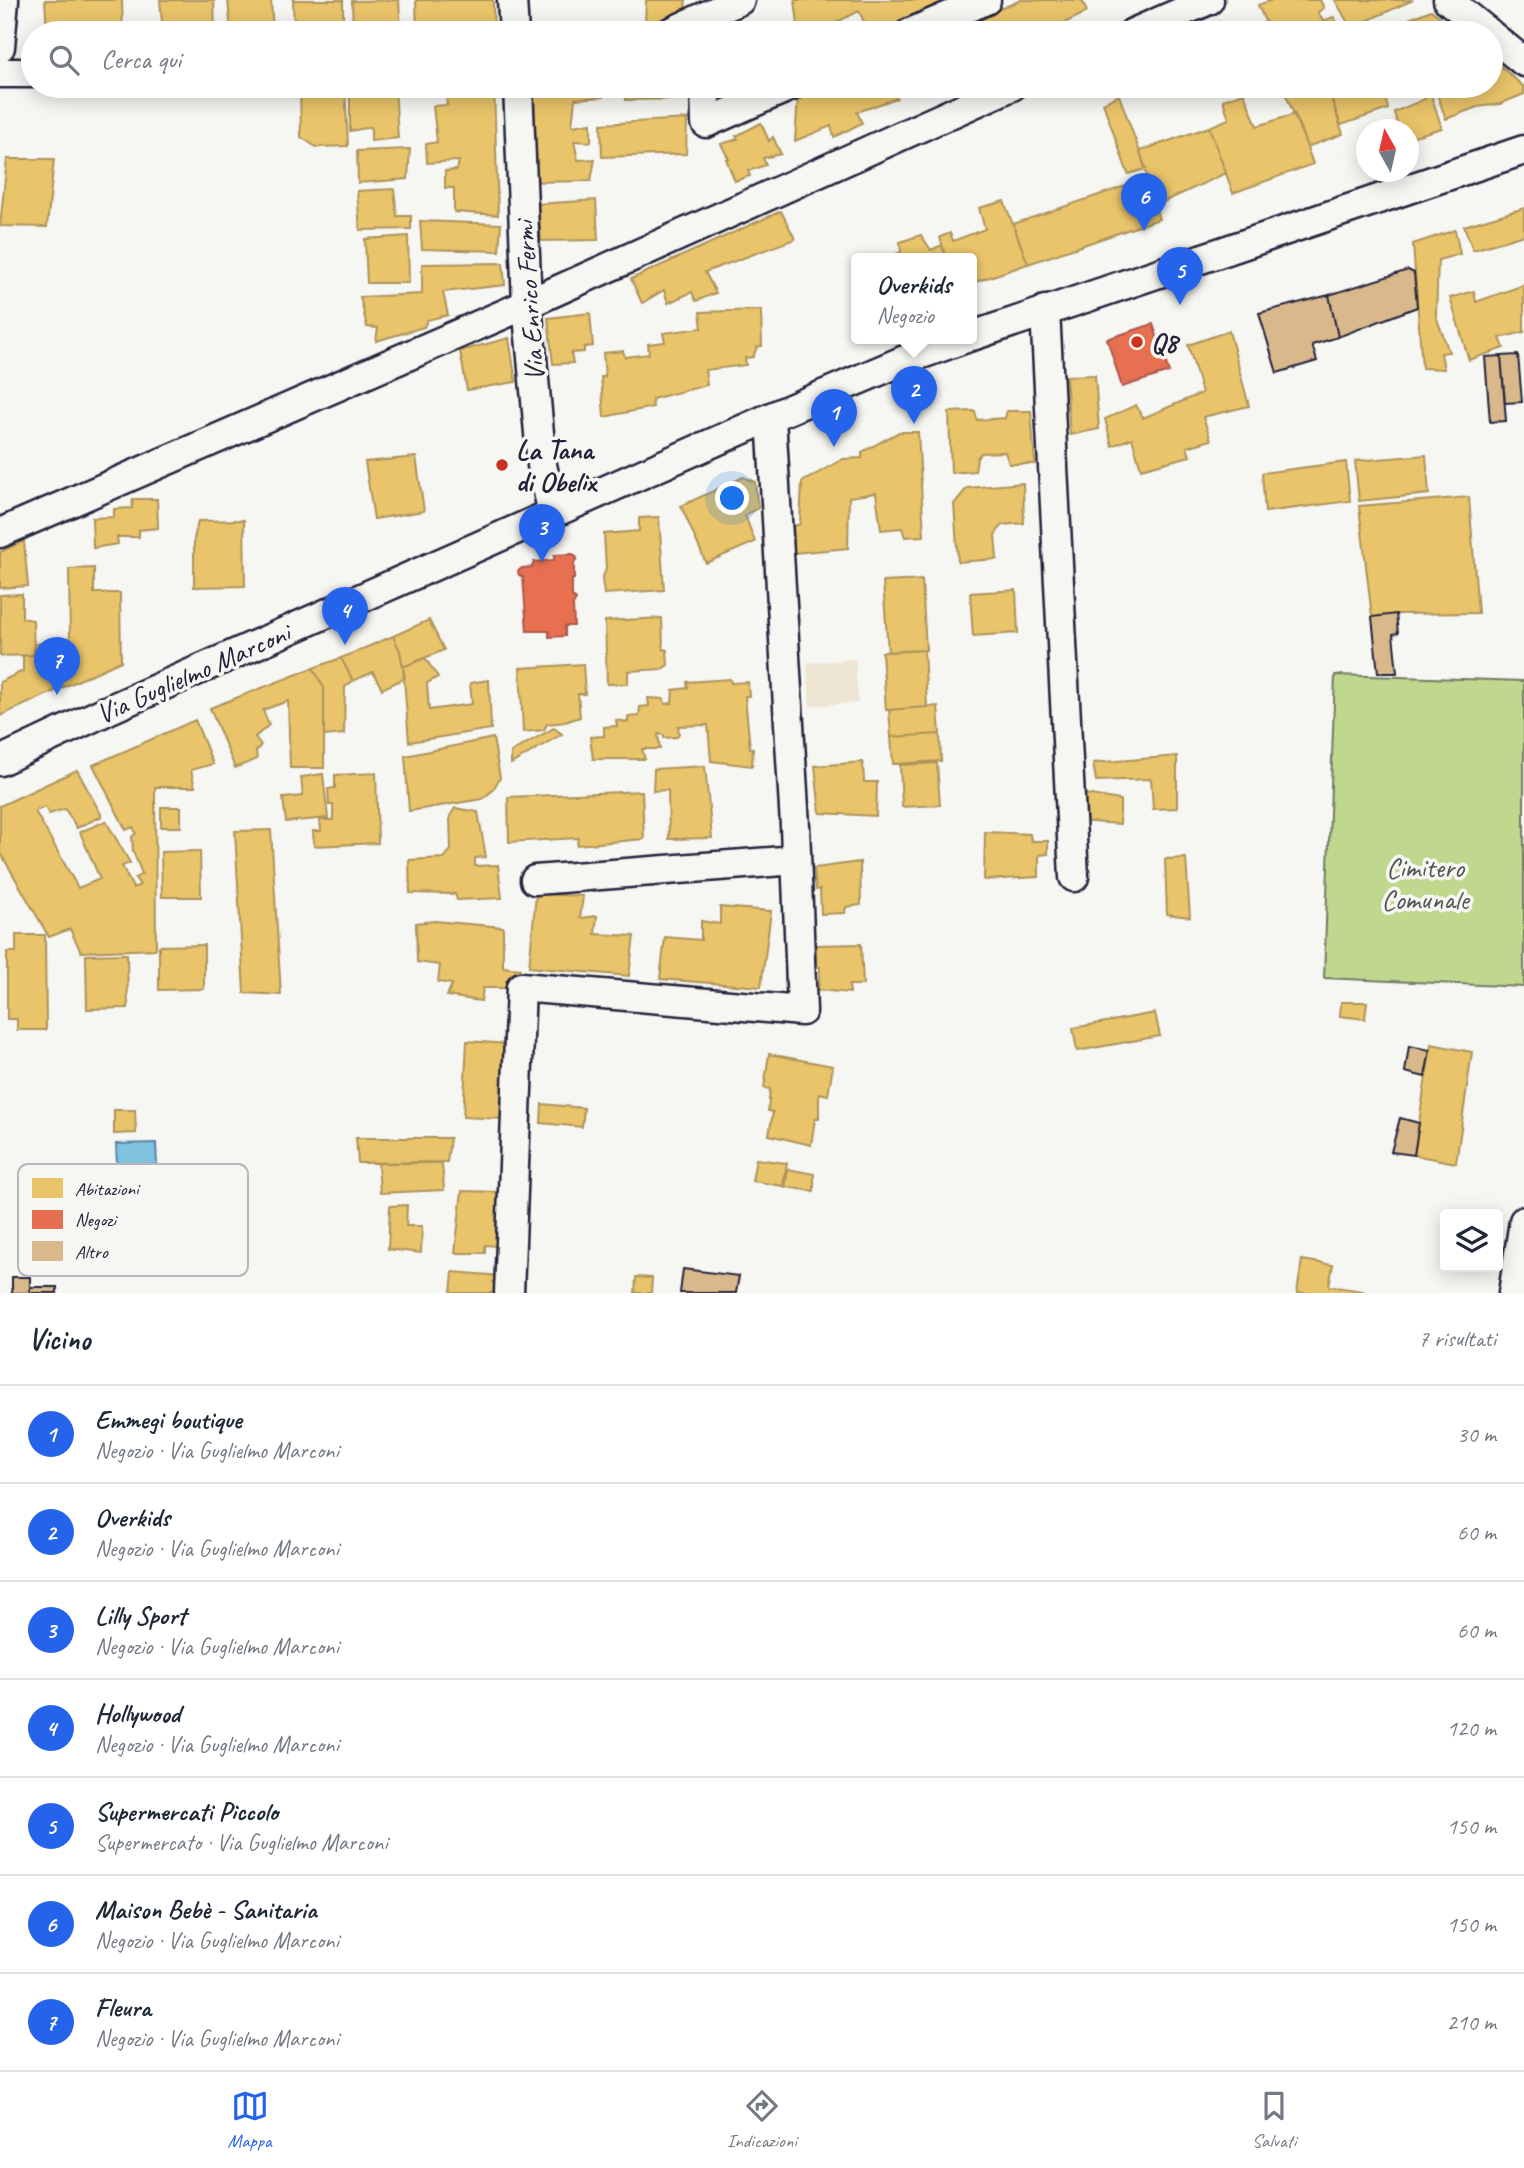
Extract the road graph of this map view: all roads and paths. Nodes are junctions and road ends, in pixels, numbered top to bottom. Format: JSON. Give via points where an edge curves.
{"nodes":[{"id":1,"x":4,"y":0,"type":"edge"},
{"id":2,"x":512,"y":0,"type":"edge"},
{"id":3,"x":740,"y":0,"type":"edge"},
{"id":4,"x":986,"y":0,"type":"edge"},
{"id":5,"x":1209,"y":0,"type":"edge"},
{"id":6,"x":1448,"y":0,"type":"edge"},
{"id":7,"x":702,"y":17,"type":"edge"},
{"id":8,"x":513,"y":21,"type":"edge"},
{"id":9,"x":938,"y":21,"type":"edge"},
{"id":10,"x":1161,"y":21,"type":"edge"},
{"id":11,"x":1474,"y":21,"type":"edge"},
{"id":12,"x":1503,"y":45,"type":"edge"},
{"id":13,"x":0,"y":47,"type":"edge"},
{"id":14,"x":1524,"y":62,"type":"edge"},
{"id":15,"x":0,"y":73,"type":"edge"},
{"id":16,"x":21,"y":73,"type":"edge"},
{"id":17,"x":518,"y":98,"type":"edge"},
{"id":18,"x":705,"y":98,"type":"edge"},
{"id":19,"x":763,"y":98,"type":"edge"},
{"id":20,"x":985,"y":98,"type":"edge"},
{"id":21,"x":1524,"y":150,"type":"edge"},
{"id":22,"x":527,"y":304,"type":"junction"},
{"id":23,"x":1045,"y":310,"type":"junction"},
{"id":24,"x":977,"y":334,"type":"edge"},
{"id":25,"x":949,"y":344,"type":"edge"},
{"id":26,"x":771,"y":417,"type":"junction"},
{"id":27,"x":553,"y":514,"type":"junction"},
{"id":28,"x":0,"y":533,"type":"edge"},
{"id":29,"x":0,"y":761,"type":"edge"},
{"id":30,"x":796,"y":860,"type":"junction"},
{"id":31,"x":1074,"y":877,"type":"dead end"},
{"id":32,"x":535,"y":880,"type":"dead end"},
{"id":33,"x":1524,"y":1221,"type":"edge"},
{"id":34,"x":509,"y":1293,"type":"edge"},
{"id":35,"x":1513,"y":1293,"type":"edge"}],
"edges":[{"from":1,"to":13,"type":"street"},
{"from":2,"to":8,"type":"street"},
{"from":3,"to":7,"type":"street"},
{"from":4,"to":9,"type":"street"},
{"from":5,"to":10,"type":"street"},
{"from":6,"to":11,"type":"street"},
{"from":12,"to":14,"type":"street"},
{"from":15,"to":16,"type":"street"},
{"from":17,"to":22,"type":"street","name":"Via Enrico Fermi"},
{"from":18,"to":19,"type":"street","via":[[706,123]]},
{"from":20,"to":22,"type":"street"},
{"from":21,"to":23,"type":"street"},
{"from":22,"to":27,"type":"street","name":"Via Enrico Fermi","via":[[542,466]]},
{"from":22,"to":28,"type":"street"},
{"from":23,"to":24,"type":"street"},
{"from":23,"to":31,"type":"street"},
{"from":25,"to":26,"type":"street","name":"Via Guglielmo Marconi"},
{"from":26,"to":27,"type":"street","name":"Via Guglielmo Marconi"},
{"from":26,"to":30,"type":"street"},
{"from":27,"to":29,"type":"street","name":"Via Guglielmo Marconi"},
{"from":30,"to":32,"type":"street"},
{"from":30,"to":34,"type":"street","via":[[802,1011],[521,987]]},
{"from":33,"to":35,"type":"street"}]}
